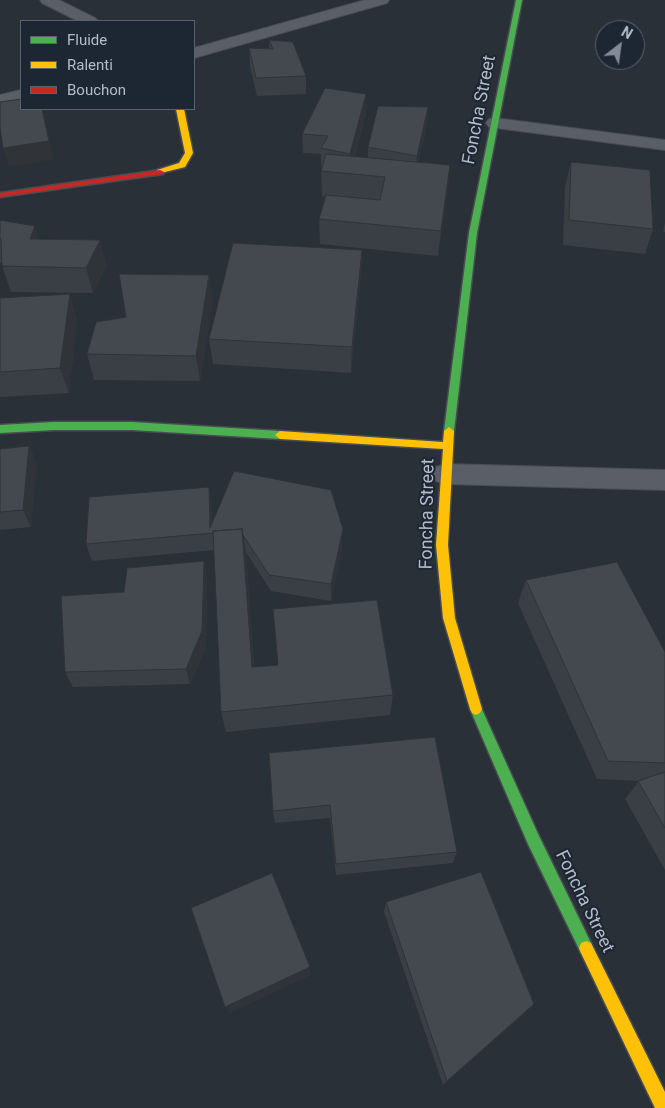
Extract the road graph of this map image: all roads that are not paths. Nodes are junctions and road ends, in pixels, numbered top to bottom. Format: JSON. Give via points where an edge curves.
{"nodes":[{"id":1,"x":47,"y":0,"type":"edge"},
{"id":2,"x":382,"y":0,"type":"edge"},
{"id":3,"x":519,"y":0,"type":"edge"},
{"id":4,"x":88,"y":20,"type":"edge"},
{"id":5,"x":195,"y":53,"type":"edge"},
{"id":6,"x":20,"y":95,"type":"edge"},
{"id":7,"x":0,"y":100,"type":"edge"},
{"id":8,"x":180,"y":110,"type":"edge"},
{"id":9,"x":495,"y":123,"type":"junction"},
{"id":10,"x":665,"y":145,"type":"edge"},
{"id":11,"x":0,"y":195,"type":"edge"},
{"id":12,"x":0,"y":429,"type":"edge"},
{"id":13,"x":447,"y":446,"type":"junction"},
{"id":14,"x":445,"y":474,"type":"junction"},
{"id":15,"x":665,"y":480,"type":"edge"},
{"id":16,"x":664,"y":1108,"type":"edge"}],
"edges":[{"from":1,"to":4,"type":"street"},
{"from":2,"to":5,"type":"street"},
{"from":3,"to":9,"type":"main road","name":"Foncha Street"},
{"from":6,"to":7,"type":"street"},
{"from":8,"to":11,"type":"main road","via":[[189,153],[182,165],[162,172]]},
{"from":9,"to":10,"type":"street"},
{"from":9,"to":13,"type":"main road","name":"Foncha Street","via":[[473,233]]},
{"from":12,"to":13,"type":"main road","via":[[132,426]]},
{"from":13,"to":14,"type":"main road","name":"Foncha Street"},
{"from":14,"to":15,"type":"street"},
{"from":14,"to":16,"type":"main road","name":"Foncha Street","via":[[442,545],[449,618],[473,701],[534,839]]}]}
